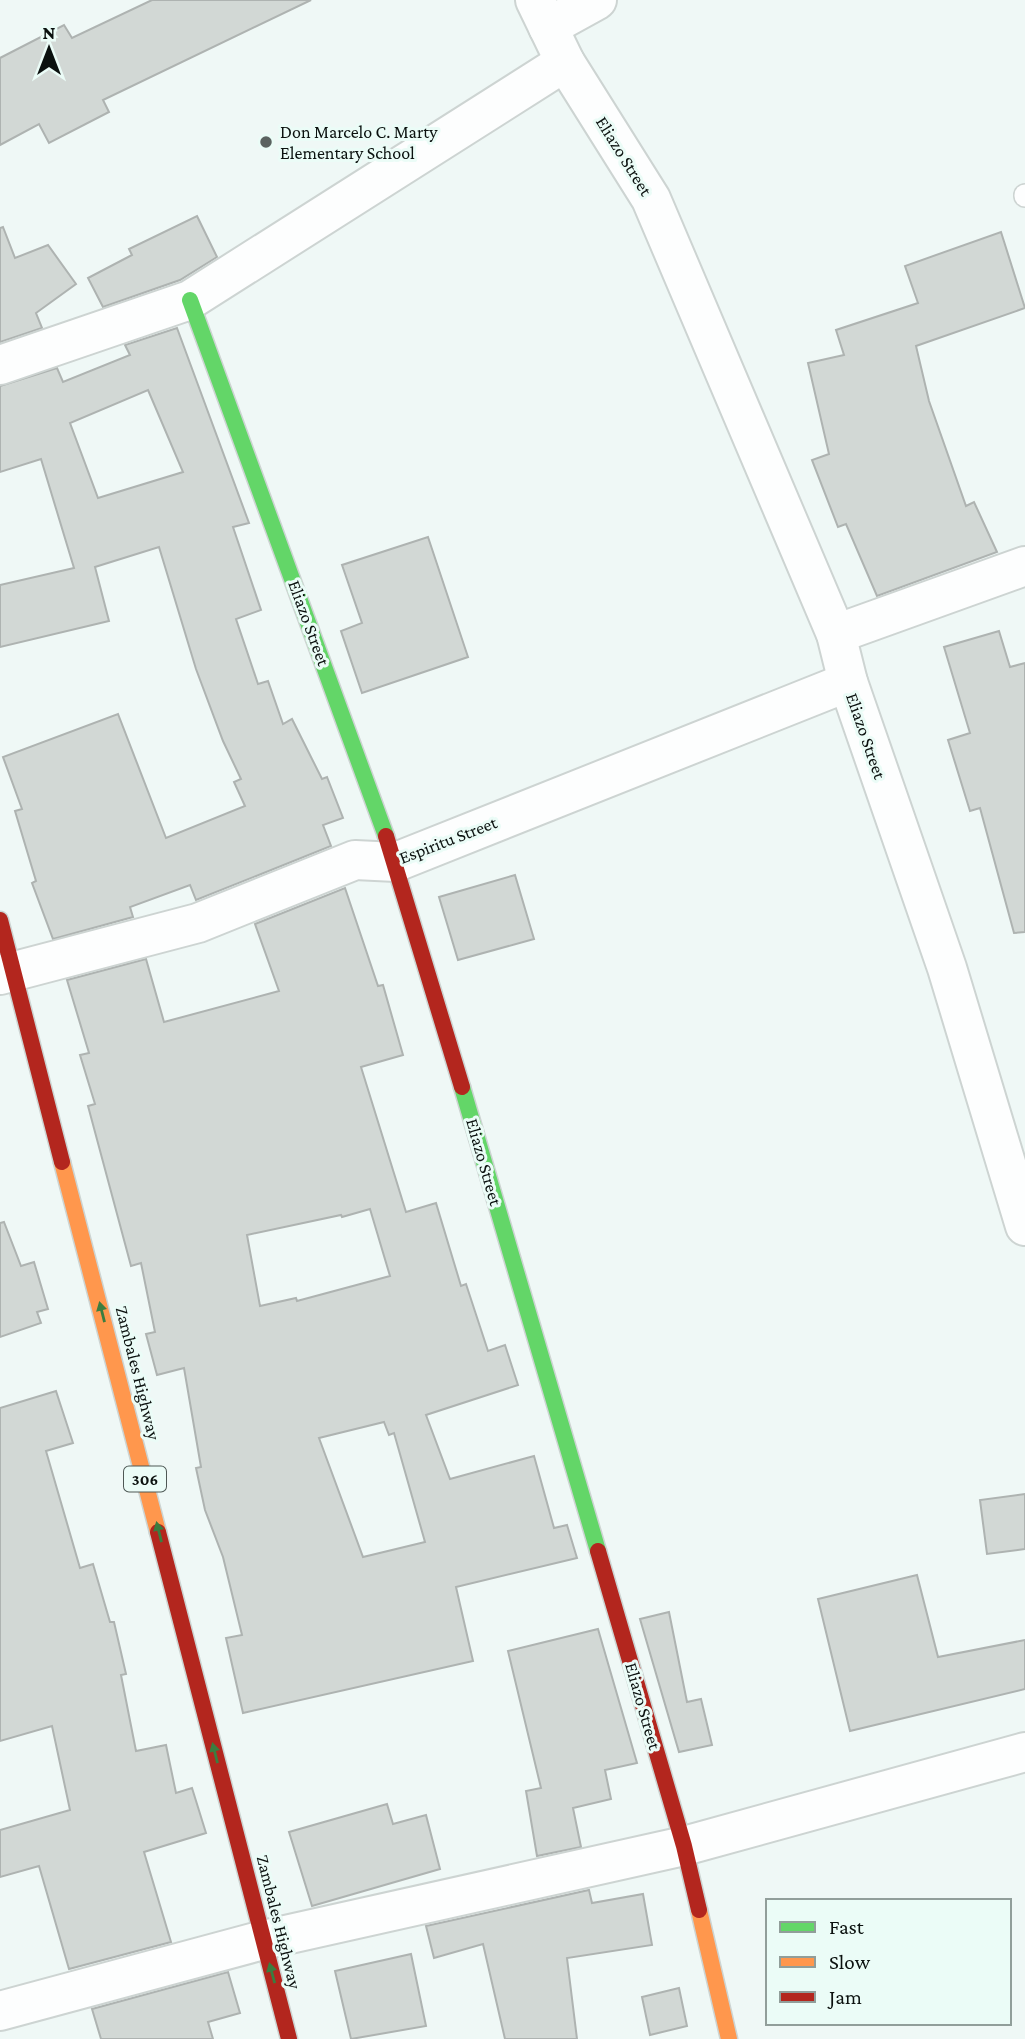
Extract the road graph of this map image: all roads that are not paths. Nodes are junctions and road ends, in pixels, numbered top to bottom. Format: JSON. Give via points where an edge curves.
{"nodes":[{"id":1,"x":597,"y":0,"type":"edge"},
{"id":2,"x":541,"y":14,"type":"edge"},
{"id":3,"x":565,"y":62,"type":"junction"},
{"id":4,"x":190,"y":300,"type":"junction"},
{"id":5,"x":0,"y":365,"type":"edge"},
{"id":6,"x":1025,"y":566,"type":"edge"},
{"id":7,"x":836,"y":634,"type":"junction"},
{"id":8,"x":848,"y":682,"type":"junction"},
{"id":9,"x":396,"y":862,"type":"junction"},
{"id":10,"x":0,"y":920,"type":"edge"},
{"id":11,"x":7,"y":973,"type":"edge"},
{"id":12,"x":1025,"y":1226,"type":"edge"},
{"id":13,"x":1025,"y":1752,"type":"edge"},
{"id":14,"x":684,"y":1846,"type":"junction"},
{"id":15,"x":263,"y":1940,"type":"junction"},
{"id":16,"x":0,"y":2011,"type":"edge"},
{"id":17,"x":289,"y":2039,"type":"edge"},
{"id":18,"x":729,"y":2039,"type":"edge"}],
"edges":[{"from":1,"to":2,"type":"street"},
{"from":2,"to":3,"type":"street","name":"Eliazo Street"},
{"from":3,"to":4,"type":"street"},
{"from":3,"to":7,"type":"street","name":"Eliazo Street","via":[[651,199]]},
{"from":4,"to":5,"type":"street"},
{"from":4,"to":9,"type":"street","name":"Eliazo Street"},
{"from":6,"to":7,"type":"street"},
{"from":7,"to":8,"type":"street","name":"Eliazo Street"},
{"from":8,"to":9,"type":"street","name":"Espiritu Street"},
{"from":8,"to":12,"type":"street","name":"Eliazo Street","via":[[947,968]]},
{"from":9,"to":11,"type":"street","name":"Espiritu Street","via":[[355,860],[198,923]]},
{"from":9,"to":14,"type":"street","name":"Eliazo Street"},
{"from":10,"to":11,"type":"street","name":"Zambales Highway","number":"306"},
{"from":15,"to":11,"type":"street","name":"Zambales Highway","number":"306","one_way":true},
{"from":13,"to":14,"type":"street"},
{"from":14,"to":15,"type":"street"},
{"from":14,"to":18,"type":"street","name":"Eliazo Street"},
{"from":15,"to":16,"type":"street"},
{"from":17,"to":15,"type":"street","name":"Zambales Highway","number":"306","one_way":true}]}
